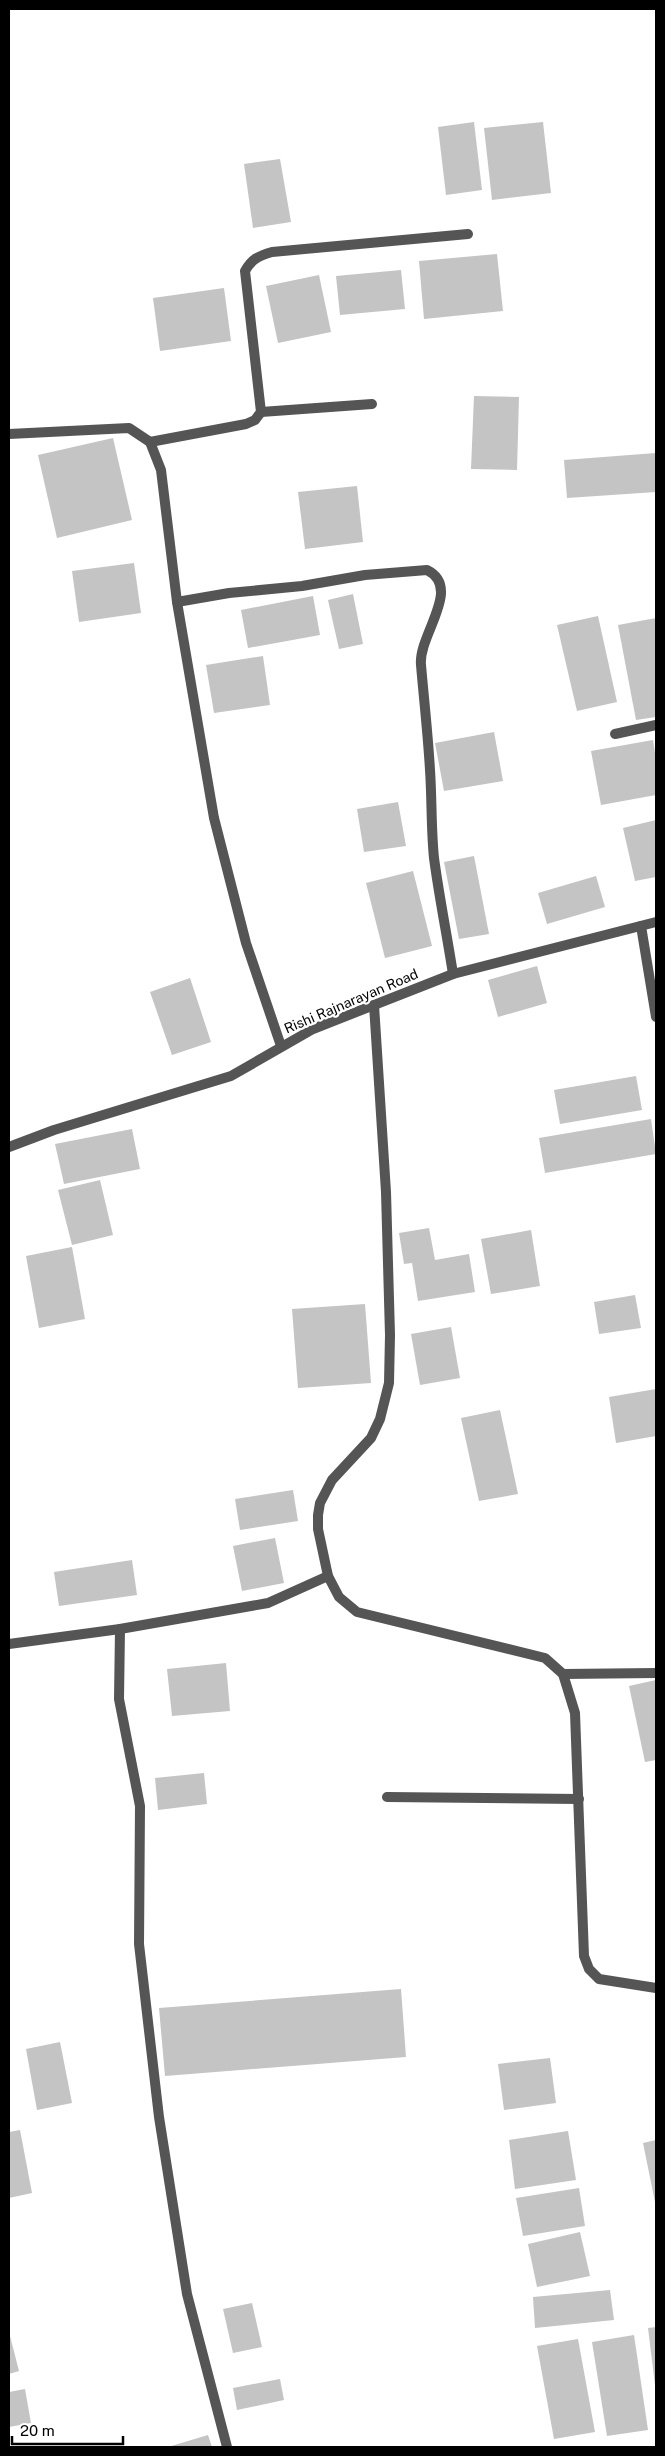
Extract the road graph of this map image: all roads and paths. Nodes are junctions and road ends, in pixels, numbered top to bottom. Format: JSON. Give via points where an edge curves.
{"nodes":[{"id":1,"x":468,"y":234,"type":"dead end"},
{"id":2,"x":372,"y":404,"type":"dead end"},
{"id":3,"x":261,"y":412,"type":"junction"},
{"id":4,"x":9,"y":434,"type":"edge"},
{"id":5,"x":150,"y":442,"type":"junction"},
{"id":6,"x":177,"y":602,"type":"junction"},
{"id":7,"x":656,"y":726,"type":"edge"},
{"id":8,"x":615,"y":734,"type":"dead end"},
{"id":9,"x":656,"y":922,"type":"edge"},
{"id":10,"x":641,"y":926,"type":"junction"},
{"id":11,"x":453,"y":974,"type":"junction"},
{"id":12,"x":374,"y":1005,"type":"junction"},
{"id":13,"x":656,"y":1017,"type":"edge"},
{"id":14,"x":281,"y":1046,"type":"junction"},
{"id":15,"x":9,"y":1147,"type":"edge"},
{"id":16,"x":328,"y":1576,"type":"junction"},
{"id":17,"x":120,"y":1629,"type":"junction"},
{"id":18,"x":9,"y":1644,"type":"edge"},
{"id":19,"x":656,"y":1673,"type":"edge"},
{"id":20,"x":563,"y":1674,"type":"junction"},
{"id":21,"x":386,"y":1797,"type":"dead end"},
{"id":22,"x":578,"y":1799,"type":"junction"},
{"id":23,"x":656,"y":1988,"type":"edge"},
{"id":24,"x":227,"y":2447,"type":"edge"}],
"edges":[{"from":1,"to":3,"type":"street","via":[[272,252],[250,261],[245,271]]},
{"from":2,"to":3,"type":"street"},
{"from":3,"to":5,"type":"street","via":[[246,424]]},
{"from":4,"to":5,"type":"street","via":[[129,428]]},
{"from":5,"to":6,"type":"street","via":[[161,470]]},
{"from":6,"to":11,"type":"street","via":[[365,575],[427,570],[436,574],[441,585],[440,604],[425,636],[420,657],[434,856]]},
{"from":6,"to":14,"type":"street","via":[[214,818],[246,943]]},
{"from":7,"to":8,"type":"street"},
{"from":9,"to":10,"type":"street","name":"Rishi Rajnarayan Road"},
{"from":10,"to":11,"type":"street","name":"Rishi Rajnarayan Road"},
{"from":10,"to":13,"type":"street"},
{"from":11,"to":12,"type":"street","name":"Rishi Rajnarayan Road"},
{"from":12,"to":14,"type":"street","name":"Rishi Rajnarayan Road","via":[[313,1029]]},
{"from":12,"to":16,"type":"street","via":[[386,1192],[389,1383],[380,1419],[371,1438],[332,1480],[320,1503],[318,1529]]},
{"from":14,"to":15,"type":"street","name":"Rishi Rajnarayan Road","via":[[231,1076]]},
{"from":16,"to":17,"type":"street","via":[[268,1603]]},
{"from":16,"to":20,"type":"street","via":[[339,1597],[357,1612],[545,1658]]},
{"from":17,"to":18,"type":"street"},
{"from":17,"to":24,"type":"street","via":[[119,1699],[140,1806],[139,1944],[159,2117],[187,2294]]},
{"from":19,"to":20,"type":"street"},
{"from":20,"to":22,"type":"street","via":[[575,1713]]},
{"from":21,"to":22,"type":"street"},
{"from":22,"to":23,"type":"street","via":[[584,1956],[589,1969],[599,1979]]}]}
